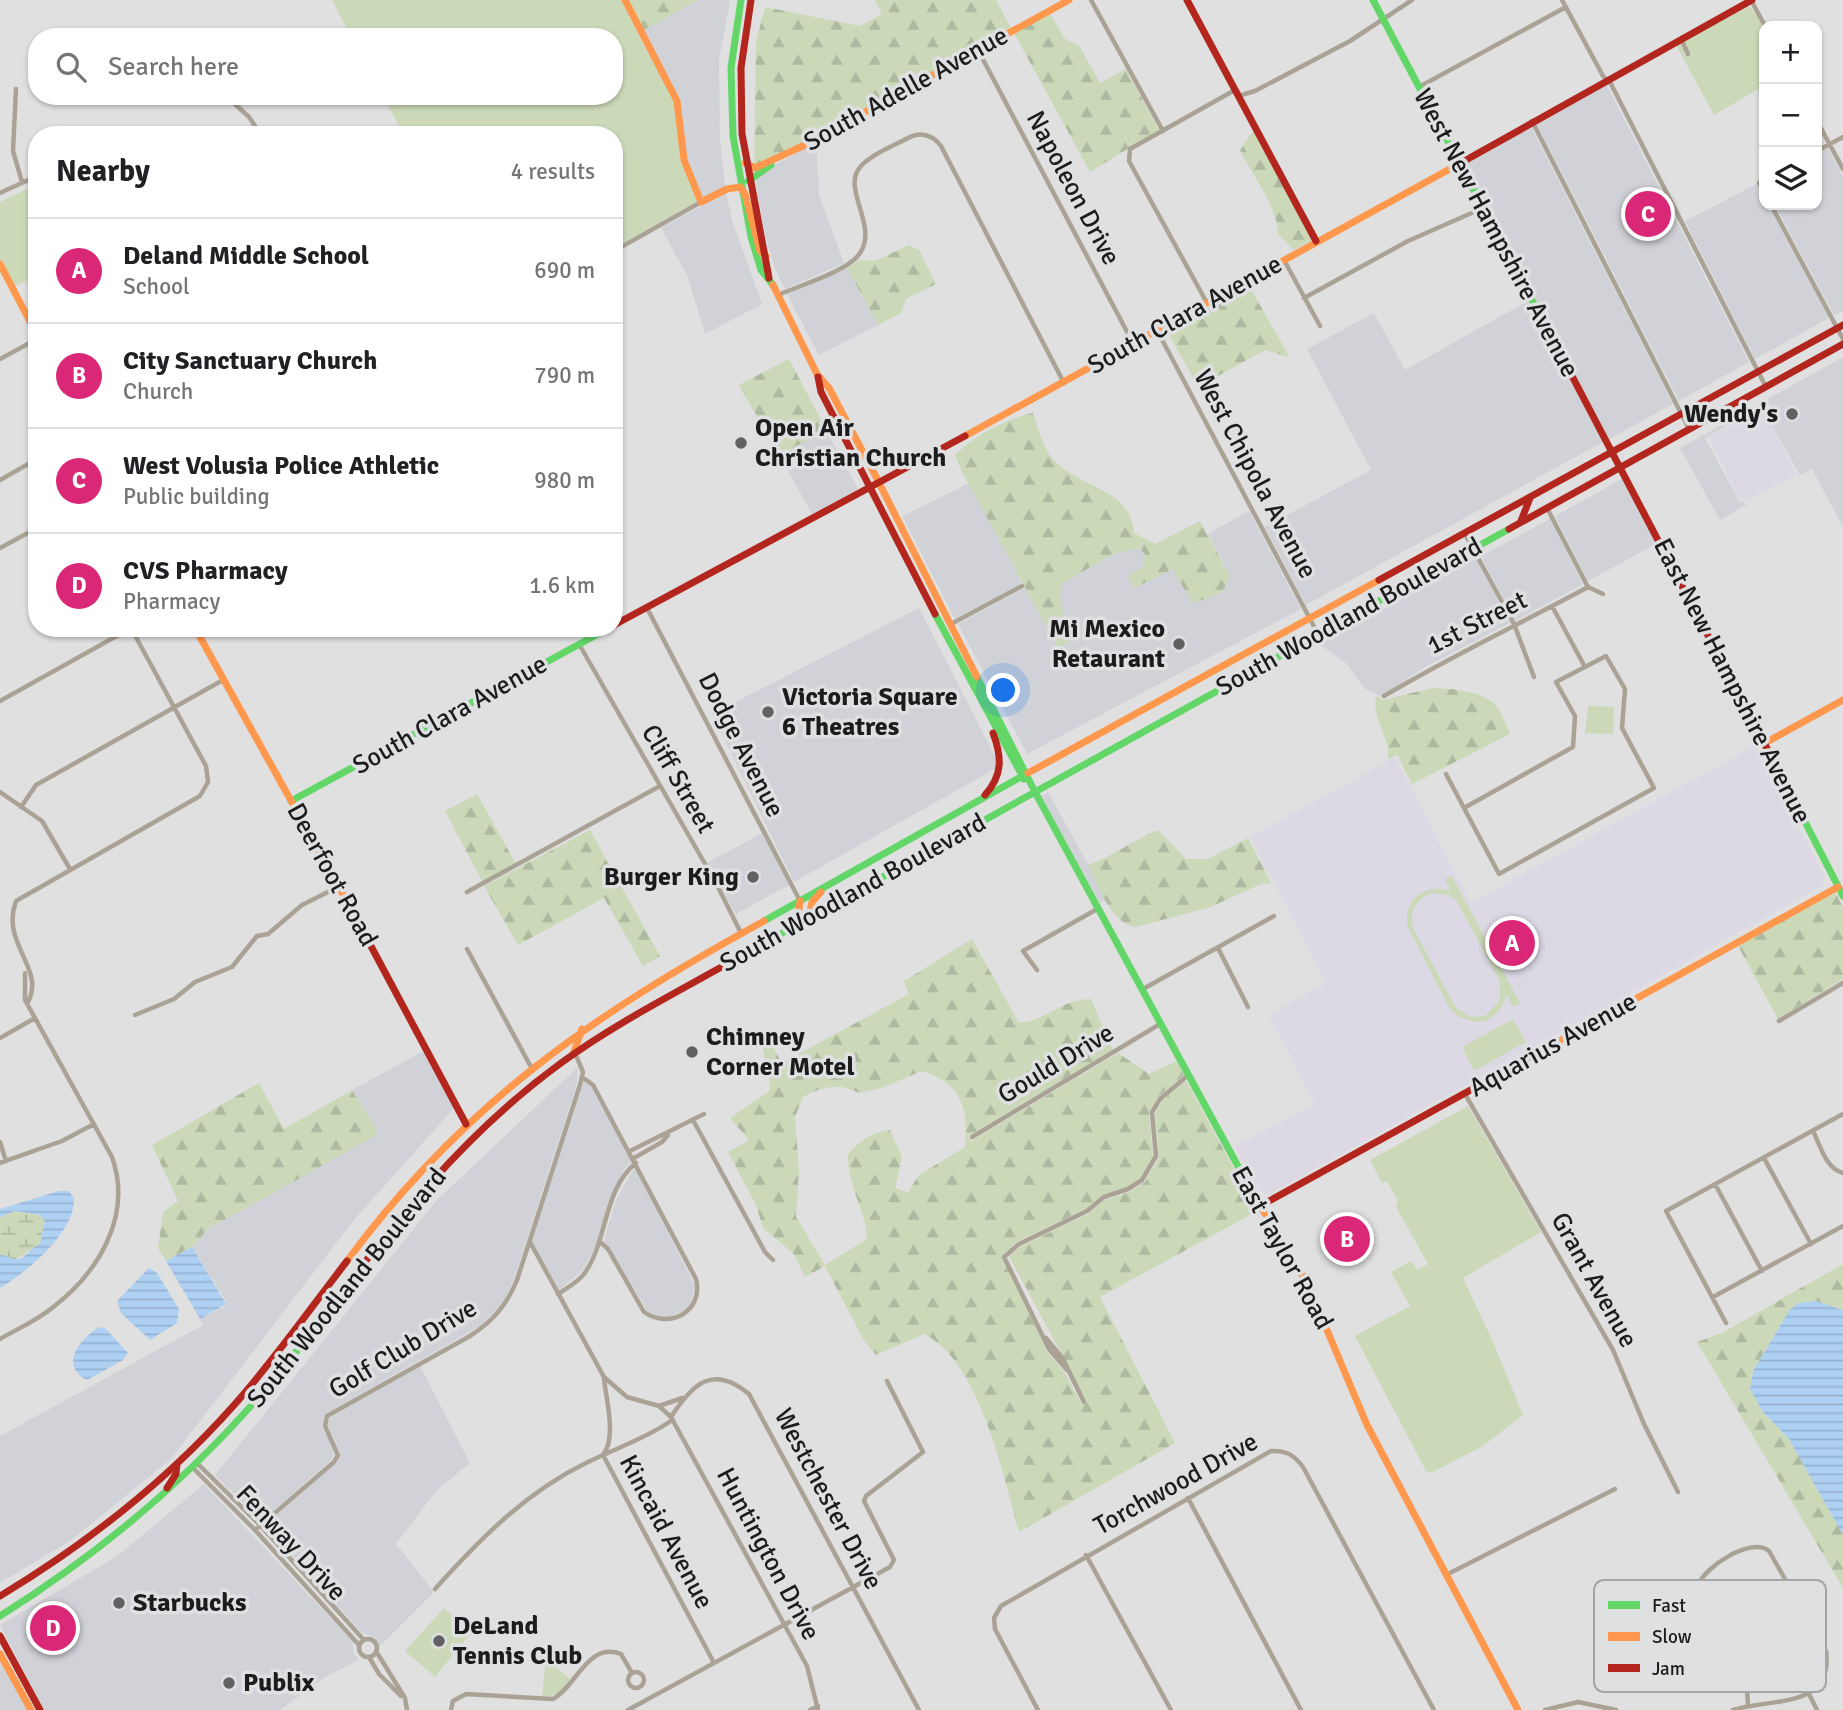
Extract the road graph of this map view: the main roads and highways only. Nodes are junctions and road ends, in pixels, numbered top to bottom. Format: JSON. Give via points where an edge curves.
{"nodes":[{"id":1,"x":625,"y":0,"type":"edge"},
{"id":2,"x":741,"y":0,"type":"edge"},
{"id":3,"x":749,"y":0,"type":"edge"},
{"id":4,"x":1069,"y":0,"type":"edge"},
{"id":5,"x":1187,"y":0,"type":"edge"},
{"id":6,"x":1373,"y":0,"type":"edge"},
{"id":7,"x":1752,"y":0,"type":"edge"},
{"id":8,"x":730,"y":93,"type":"junction"},
{"id":9,"x":780,"y":158,"type":"junction"},
{"id":10,"x":744,"y":162,"type":"junction"},
{"id":11,"x":1458,"y":162,"type":"junction"},
{"id":12,"x":746,"y":172,"type":"junction"},
{"id":13,"x":747,"y":181,"type":"junction"},
{"id":14,"x":738,"y":186,"type":"junction"},
{"id":15,"x":1316,"y":241,"type":"junction"},
{"id":16,"x":766,"y":256,"type":"junction"},
{"id":17,"x":0,"y":264,"type":"edge"},
{"id":18,"x":769,"y":278,"type":"junction"},
{"id":19,"x":28,"y":319,"type":"edge"},
{"id":20,"x":1840,"y":327,"type":"edge"},
{"id":21,"x":1843,"y":341,"type":"edge"},
{"id":22,"x":817,"y":374,"type":"junction"},
{"id":23,"x":1612,"y":452,"type":"junction"},
{"id":24,"x":1619,"y":466,"type":"junction"},
{"id":25,"x":878,"y":482,"type":"junction"},
{"id":26,"x":870,"y":486,"type":"junction"},
{"id":27,"x":1549,"y":487,"type":"junction"},
{"id":28,"x":1527,"y":502,"type":"junction"},
{"id":29,"x":1544,"y":508,"type":"junction"},
{"id":30,"x":1521,"y":522,"type":"junction"},
{"id":31,"x":912,"y":570,"type":"junction"},
{"id":32,"x":623,"y":620,"type":"edge"},
{"id":33,"x":950,"y":624,"type":"junction"},
{"id":34,"x":941,"y":628,"type":"junction"},
{"id":35,"x":200,"y":637,"type":"edge"},
{"id":36,"x":592,"y":637,"type":"edge"},
{"id":37,"x":975,"y":673,"type":"junction"},
{"id":38,"x":1843,"y":700,"type":"edge"},
{"id":39,"x":983,"y":708,"type":"junction"},
{"id":40,"x":1763,"y":744,"type":"junction"},
{"id":41,"x":1025,"y":775,"type":"junction"},
{"id":42,"x":1035,"y":792,"type":"junction"},
{"id":43,"x":291,"y":801,"type":"junction"},
{"id":44,"x":978,"y":801,"type":"junction"},
{"id":45,"x":1840,"y":885,"type":"edge"},
{"id":46,"x":825,"y":887,"type":"junction"},
{"id":47,"x":1843,"y":897,"type":"edge"},
{"id":48,"x":800,"y":901,"type":"junction"},
{"id":49,"x":809,"y":917,"type":"junction"},
{"id":50,"x":789,"y":929,"type":"junction"},
{"id":51,"x":583,"y":1027,"type":"junction"},
{"id":52,"x":574,"y":1052,"type":"junction"},
{"id":53,"x":487,"y":1104,"type":"junction"},
{"id":54,"x":466,"y":1124,"type":"junction"},
{"id":55,"x":475,"y":1135,"type":"junction"},
{"id":56,"x":457,"y":1152,"type":"junction"},
{"id":57,"x":1262,"y":1206,"type":"junction"},
{"id":58,"x":201,"y":1441,"type":"junction"},
{"id":59,"x":177,"y":1464,"type":"junction"},
{"id":60,"x":196,"y":1466,"type":"junction"},
{"id":61,"x":147,"y":1511,"type":"junction"},
{"id":62,"x":0,"y":1596,"type":"edge"},
{"id":63,"x":0,"y":1616,"type":"edge"},
{"id":64,"x":0,"y":1636,"type":"edge"},
{"id":65,"x":0,"y":1654,"type":"edge"},
{"id":66,"x":31,"y":1710,"type":"edge"},
{"id":67,"x":40,"y":1710,"type":"edge"},
{"id":68,"x":1518,"y":1710,"type":"edge"}],
"edges":[{"from":1,"to":14,"type":"main road","via":[[677,101],[684,160],[701,202]]},
{"from":2,"to":8,"type":"main road"},
{"from":3,"to":10,"type":"main road","via":[[740,108]]},
{"from":4,"to":9,"type":"main road","name":"South Adelle Avenue"},
{"from":5,"to":15,"type":"main road"},
{"from":6,"to":11,"type":"main road","name":"West New Hampshire Avenue"},
{"from":7,"to":11,"type":"main road","name":"South Clara Avenue"},
{"from":8,"to":12,"type":"main road","via":[[739,167]]},
{"from":8,"to":14,"type":"main road"},
{"from":9,"to":10,"type":"main road","name":"South Adelle Avenue","via":[[755,168]]},
{"from":9,"to":13,"type":"main road","name":"South Adelle Avenue"},
{"from":10,"to":12,"type":"main road"},
{"from":11,"to":15,"type":"main road","name":"South Clara Avenue"},
{"from":11,"to":23,"type":"main road","name":"West New Hampshire Avenue"},
{"from":12,"to":13,"type":"main road"},
{"from":13,"to":16,"type":"main road"},
{"from":14,"to":16,"type":"main road","via":[[745,194],[760,251]]},
{"from":14,"to":18,"type":"main road","via":[[761,270]]},
{"from":15,"to":25,"type":"main road","name":"South Clara Avenue","via":[[1135,345]]},
{"from":16,"to":18,"type":"main road"},
{"from":17,"to":19,"type":"main road"},
{"from":18,"to":22,"type":"main road"},
{"from":20,"to":23,"type":"main road","name":"South Woodland Boulevard"},
{"from":21,"to":24,"type":"main road","name":"South Woodland Boulevard"},
{"from":22,"to":25,"type":"main road","via":[[829,388]]},
{"from":22,"to":26,"type":"main road","via":[[821,392]]},
{"from":23,"to":24,"type":"main road","name":"West New Hampshire Avenue"},
{"from":23,"to":27,"type":"main road","name":"South Woodland Boulevard"},
{"from":24,"to":29,"type":"main road","name":"South Woodland Boulevard"},
{"from":24,"to":40,"type":"main road","name":"East New Hampshire Avenue"},
{"from":25,"to":26,"type":"main road","name":"South Clara Avenue"},
{"from":25,"to":33,"type":"main road"},
{"from":26,"to":31,"type":"main road"},
{"from":26,"to":32,"type":"main road","name":"South Clara Avenue"},
{"from":27,"to":28,"type":"main road","name":"South Woodland Boulevard"},
{"from":27,"to":29,"type":"main road"},
{"from":28,"to":29,"type":"main road"},
{"from":28,"to":30,"type":"main road"},
{"from":28,"to":41,"type":"main road","name":"South Woodland Boulevard"},
{"from":29,"to":30,"type":"main road","name":"South Woodland Boulevard"},
{"from":30,"to":42,"type":"main road","name":"South Woodland Boulevard"},
{"from":31,"to":33,"type":"main road","via":[[920,576],[942,620]]},
{"from":31,"to":34,"type":"main road"},
{"from":33,"to":37,"type":"main road"},
{"from":34,"to":37,"type":"main road"},
{"from":34,"to":39,"type":"main road"},
{"from":35,"to":43,"type":"main road","name":"Deerfoot Road"},
{"from":36,"to":43,"type":"main road","name":"South Clara Avenue"},
{"from":37,"to":41,"type":"main road"},
{"from":38,"to":40,"type":"main road"},
{"from":39,"to":41,"type":"main road"},
{"from":39,"to":44,"type":"main road","via":[[1002,763],[992,789]]},
{"from":40,"to":45,"type":"main road","name":"East New Hampshire Avenue"},
{"from":41,"to":42,"type":"main road","name":"East Taylor Road"},
{"from":41,"to":44,"type":"main road","name":"South Woodland Boulevard"},
{"from":42,"to":49,"type":"main road","name":"South Woodland Boulevard"},
{"from":42,"to":57,"type":"main road","name":"East Taylor Road","via":[[1235,1166]]},
{"from":43,"to":54,"type":"main road","name":"Deerfoot Road"},
{"from":44,"to":46,"type":"main road","name":"South Woodland Boulevard"},
{"from":45,"to":47,"type":"main road","name":"East New Hampshire Avenue"},
{"from":45,"to":57,"type":"main road","name":"Aquarius Avenue"},
{"from":46,"to":48,"type":"main road","name":"South Woodland Boulevard"},
{"from":46,"to":49,"type":"main road","via":[[812,902]]},
{"from":48,"to":50,"type":"main road","via":[[798,916]]},
{"from":48,"to":51,"type":"main road","name":"South Woodland Boulevard","via":[[646,986]]},
{"from":49,"to":50,"type":"main road","name":"South Woodland Boulevard"},
{"from":50,"to":52,"type":"main road","name":"South Woodland Boulevard"},
{"from":51,"to":52,"type":"main road"},
{"from":51,"to":53,"type":"main road","name":"South Woodland Boulevard"},
{"from":52,"to":55,"type":"main road","name":"South Woodland Boulevard"},
{"from":53,"to":54,"type":"main road","name":"South Woodland Boulevard"},
{"from":53,"to":55,"type":"main road","via":[[475,1125]]},
{"from":54,"to":56,"type":"main road"},
{"from":54,"to":58,"type":"main road","name":"South Woodland Boulevard","via":[[393,1201],[252,1385]]},
{"from":55,"to":56,"type":"main road","name":"South Woodland Boulevard"},
{"from":56,"to":60,"type":"main road","name":"South Woodland Boulevard","via":[[407,1206],[259,1399]]},
{"from":57,"to":68,"type":"main road","name":"East Taylor Road","via":[[1315,1299],[1367,1426]]},
{"from":58,"to":59,"type":"main road","name":"South Woodland Boulevard"},
{"from":58,"to":60,"type":"main road","via":[[194,1458]]},
{"from":59,"to":61,"type":"main road","via":[[170,1485]]},
{"from":59,"to":62,"type":"main road","name":"South Woodland Boulevard","via":[[92,1538]]},
{"from":60,"to":61,"type":"main road","name":"South Woodland Boulevard"},
{"from":61,"to":63,"type":"main road","name":"South Woodland Boulevard","via":[[75,1567]]},
{"from":64,"to":67,"type":"main road"},
{"from":65,"to":66,"type":"main road"}]}
